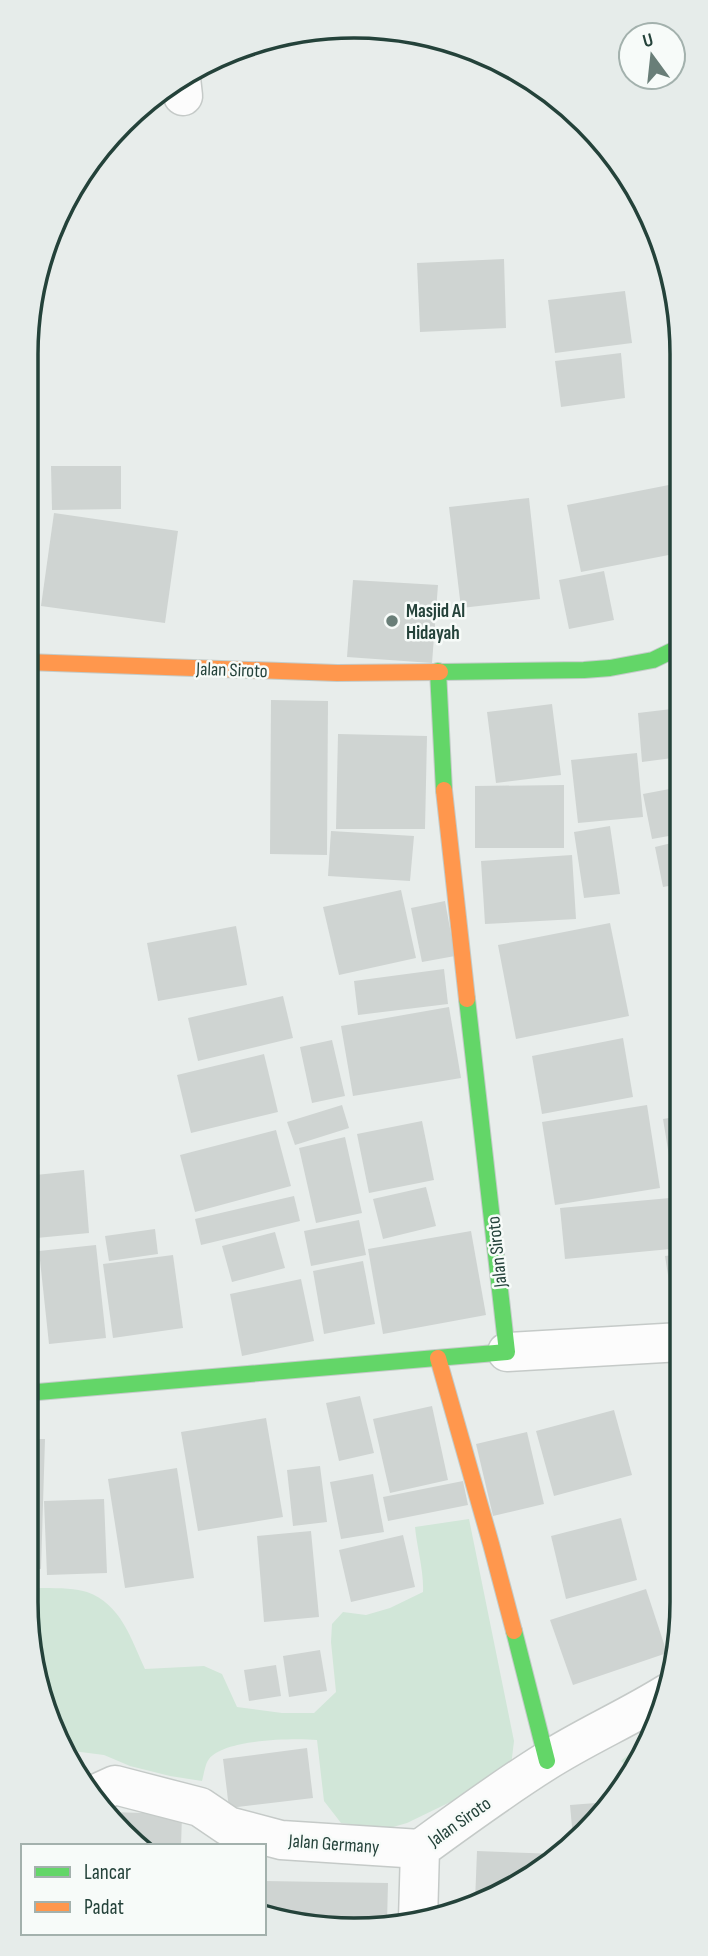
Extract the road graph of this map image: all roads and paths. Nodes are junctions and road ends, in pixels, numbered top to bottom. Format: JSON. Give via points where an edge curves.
{"nodes":[{"id":1,"x":670,"y":652,"type":"edge"},
{"id":2,"x":38,"y":662,"type":"edge"},
{"id":3,"x":439,"y":671,"type":"junction"},
{"id":4,"x":670,"y":1343,"type":"edge"},
{"id":5,"x":507,"y":1352,"type":"junction"},
{"id":6,"x":438,"y":1358,"type":"junction"},
{"id":7,"x":38,"y":1392,"type":"edge"},
{"id":8,"x":653,"y":1702,"type":"edge"},
{"id":9,"x":547,"y":1761,"type":"junction"},
{"id":10,"x":102,"y":1791,"type":"edge"},
{"id":11,"x":420,"y":1849,"type":"junction"},
{"id":12,"x":418,"y":1911,"type":"edge"}],
"edges":[{"from":1,"to":3,"type":"street","name":"Jalan Siroto","via":[[610,668]]},
{"from":2,"to":3,"type":"street","name":"Jalan Siroto","via":[[337,673]]},
{"from":3,"to":5,"type":"street","name":"Jalan Siroto","via":[[443,785]]},
{"from":4,"to":5,"type":"street"},
{"from":5,"to":6,"type":"street"},
{"from":6,"to":7,"type":"street"},
{"from":6,"to":9,"type":"street"},
{"from":8,"to":9,"type":"street","name":"Jalan Siroto"},
{"from":9,"to":11,"type":"street","name":"Jalan Siroto"},
{"from":10,"to":11,"type":"street","name":"Jalan Germany","via":[[115,1785],[200,1807],[228,1826],[281,1840]]},
{"from":11,"to":12,"type":"street","name":"Jalan Siroto"}]}
